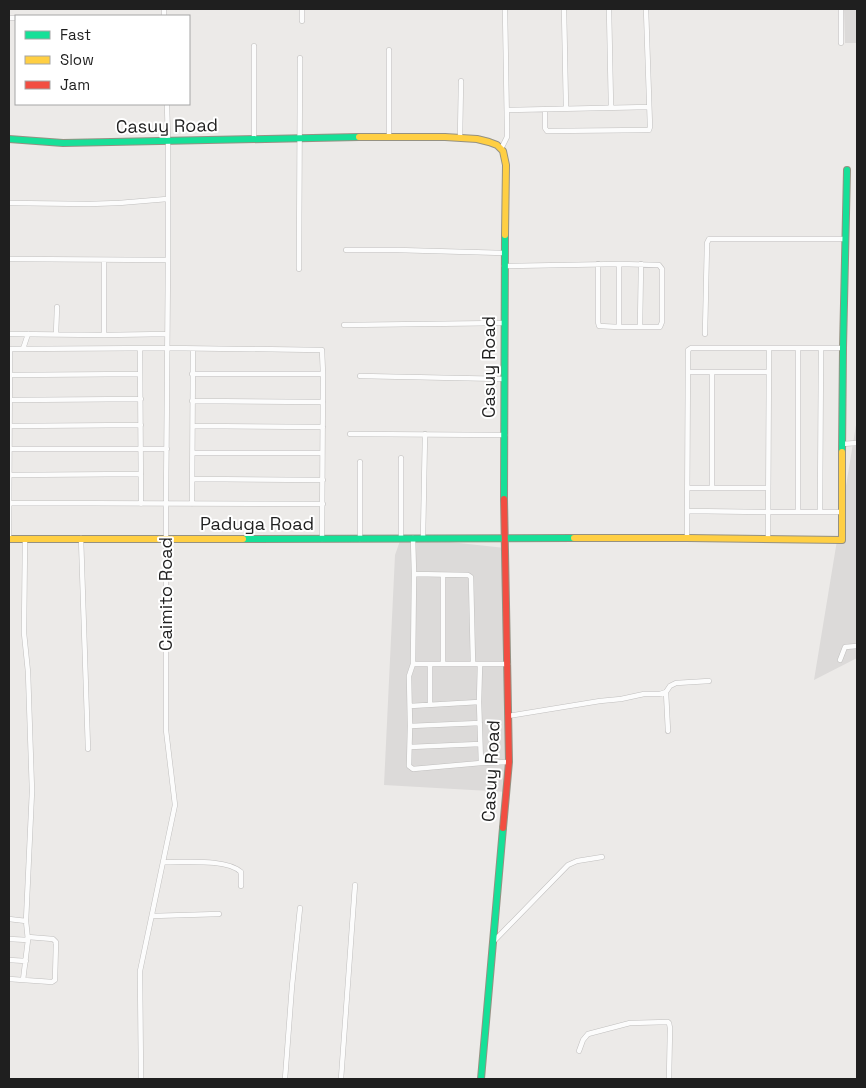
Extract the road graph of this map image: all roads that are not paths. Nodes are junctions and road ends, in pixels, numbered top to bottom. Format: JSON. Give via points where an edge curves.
{"nodes":[{"id":1,"x":302,"y":9,"type":"edge"},
{"id":2,"x":504,"y":9,"type":"edge"},
{"id":3,"x":564,"y":9,"type":"edge"},
{"id":4,"x":608,"y":9,"type":"edge"},
{"id":5,"x":646,"y":9,"type":"edge"},
{"id":6,"x":841,"y":9,"type":"edge"},
{"id":7,"x":302,"y":21,"type":"dead end"},
{"id":8,"x":841,"y":43,"type":"dead end"},
{"id":9,"x":254,"y":46,"type":"dead end"},
{"id":10,"x":389,"y":50,"type":"dead end"},
{"id":11,"x":300,"y":58,"type":"dead end"},
{"id":12,"x":461,"y":81,"type":"dead end"},
{"id":13,"x":167,"y":105,"type":"edge"},
{"id":14,"x":611,"y":107,"type":"junction"},
{"id":15,"x":649,"y":107,"type":"junction"},
{"id":16,"x":566,"y":108,"type":"junction"},
{"id":17,"x":545,"y":109,"type":"junction"},
{"id":18,"x":507,"y":110,"type":"junction"},
{"id":19,"x":389,"y":136,"type":"junction"},
{"id":20,"x":460,"y":138,"type":"junction"},
{"id":21,"x":254,"y":139,"type":"junction"},
{"id":22,"x":299,"y":139,"type":"junction"},
{"id":23,"x":9,"y":140,"type":"edge"},
{"id":24,"x":168,"y":141,"type":"junction"},
{"id":25,"x":501,"y":149,"type":"junction"},
{"id":26,"x":847,"y":170,"type":"dead end"},
{"id":27,"x":168,"y":199,"type":"junction"},
{"id":28,"x":9,"y":204,"type":"edge"},
{"id":29,"x":846,"y":239,"type":"junction"},
{"id":30,"x":346,"y":250,"type":"dead end"},
{"id":31,"x":504,"y":253,"type":"junction"},
{"id":32,"x":9,"y":260,"type":"edge"},
{"id":33,"x":104,"y":260,"type":"junction"},
{"id":34,"x":168,"y":260,"type":"junction"},
{"id":35,"x":598,"y":264,"type":"junction"},
{"id":36,"x":619,"y":264,"type":"junction"},
{"id":37,"x":640,"y":264,"type":"junction"},
{"id":38,"x":504,"y":266,"type":"junction"},
{"id":39,"x":299,"y":269,"type":"dead end"},
{"id":40,"x":57,"y":307,"type":"dead end"},
{"id":41,"x":504,"y":323,"type":"junction"},
{"id":42,"x":344,"y":324,"type":"dead end"},
{"id":43,"x":618,"y":327,"type":"junction"},
{"id":44,"x":640,"y":327,"type":"junction"},
{"id":45,"x":10,"y":334,"type":"dead end"},
{"id":46,"x":28,"y":334,"type":"junction"},
{"id":47,"x":56,"y":334,"type":"junction"},
{"id":48,"x":167,"y":334,"type":"junction"},
{"id":49,"x":705,"y":334,"type":"dead end"},
{"id":50,"x":104,"y":335,"type":"junction"},
{"id":51,"x":167,"y":348,"type":"junction"},
{"id":52,"x":193,"y":348,"type":"junction"},
{"id":53,"x":842,"y":348,"type":"junction"},
{"id":54,"x":23,"y":349,"type":"junction"},
{"id":55,"x":140,"y":349,"type":"junction"},
{"id":56,"x":769,"y":349,"type":"junction"},
{"id":57,"x":798,"y":349,"type":"junction"},
{"id":58,"x":821,"y":349,"type":"junction"},
{"id":59,"x":688,"y":372,"type":"junction"},
{"id":60,"x":712,"y":372,"type":"junction"},
{"id":61,"x":769,"y":372,"type":"junction"},
{"id":62,"x":140,"y":374,"type":"junction"},
{"id":63,"x":192,"y":374,"type":"junction"},
{"id":64,"x":323,"y":374,"type":"junction"},
{"id":65,"x":10,"y":375,"type":"junction"},
{"id":66,"x":360,"y":376,"type":"dead end"},
{"id":67,"x":504,"y":379,"type":"junction"},
{"id":68,"x":140,"y":399,"type":"junction"},
{"id":69,"x":10,"y":400,"type":"edge"},
{"id":70,"x":192,"y":401,"type":"junction"},
{"id":71,"x":323,"y":402,"type":"junction"},
{"id":72,"x":141,"y":425,"type":"junction"},
{"id":73,"x":10,"y":426,"type":"edge"},
{"id":74,"x":193,"y":426,"type":"junction"},
{"id":75,"x":323,"y":427,"type":"junction"},
{"id":76,"x":350,"y":434,"type":"dead end"},
{"id":77,"x":425,"y":434,"type":"junction"},
{"id":78,"x":505,"y":435,"type":"junction"},
{"id":79,"x":842,"y":444,"type":"junction"},
{"id":80,"x":857,"y":444,"type":"edge"},
{"id":81,"x":9,"y":449,"type":"edge"},
{"id":82,"x":167,"y":449,"type":"junction"},
{"id":83,"x":141,"y":450,"type":"junction"},
{"id":84,"x":193,"y":453,"type":"junction"},
{"id":85,"x":322,"y":453,"type":"junction"},
{"id":86,"x":401,"y":458,"type":"dead end"},
{"id":87,"x":360,"y":462,"type":"dead end"},
{"id":88,"x":141,"y":474,"type":"junction"},
{"id":89,"x":9,"y":476,"type":"edge"},
{"id":90,"x":193,"y":479,"type":"junction"},
{"id":91,"x":323,"y":480,"type":"junction"},
{"id":92,"x":688,"y":488,"type":"junction"},
{"id":93,"x":712,"y":488,"type":"junction"},
{"id":94,"x":768,"y":488,"type":"junction"},
{"id":95,"x":10,"y":503,"type":"edge"},
{"id":96,"x":141,"y":504,"type":"junction"},
{"id":97,"x":166,"y":504,"type":"junction"},
{"id":98,"x":192,"y":504,"type":"junction"},
{"id":99,"x":323,"y":504,"type":"junction"},
{"id":100,"x":688,"y":511,"type":"junction"},
{"id":101,"x":768,"y":512,"type":"junction"},
{"id":102,"x":798,"y":512,"type":"junction"},
{"id":103,"x":820,"y":512,"type":"junction"},
{"id":104,"x":842,"y":512,"type":"junction"},
{"id":105,"x":81,"y":538,"type":"junction"},
{"id":106,"x":166,"y":538,"type":"junction"},
{"id":107,"x":401,"y":538,"type":"junction"},
{"id":108,"x":413,"y":538,"type":"junction"},
{"id":109,"x":422,"y":538,"type":"junction"},
{"id":110,"x":504,"y":538,"type":"junction"},
{"id":111,"x":687,"y":538,"type":"junction"},
{"id":112,"x":9,"y":539,"type":"edge"},
{"id":113,"x":25,"y":539,"type":"junction"},
{"id":114,"x":322,"y":539,"type":"junction"},
{"id":115,"x":360,"y":539,"type":"junction"},
{"id":116,"x":768,"y":539,"type":"junction"},
{"id":117,"x":414,"y":574,"type":"junction"},
{"id":118,"x":444,"y":574,"type":"junction"},
{"id":119,"x":857,"y":646,"type":"edge"},
{"id":120,"x":840,"y":660,"type":"dead end"},
{"id":121,"x":413,"y":664,"type":"junction"},
{"id":122,"x":430,"y":664,"type":"junction"},
{"id":123,"x":444,"y":664,"type":"junction"},
{"id":124,"x":473,"y":664,"type":"junction"},
{"id":125,"x":480,"y":664,"type":"junction"},
{"id":126,"x":508,"y":664,"type":"junction"},
{"id":127,"x":709,"y":681,"type":"dead end"},
{"id":128,"x":666,"y":692,"type":"junction"},
{"id":129,"x":479,"y":702,"type":"junction"},
{"id":130,"x":430,"y":705,"type":"junction"},
{"id":131,"x":410,"y":706,"type":"junction"},
{"id":132,"x":508,"y":716,"type":"junction"},
{"id":133,"x":480,"y":723,"type":"junction"},
{"id":134,"x":410,"y":726,"type":"junction"},
{"id":135,"x":668,"y":731,"type":"dead end"},
{"id":136,"x":480,"y":744,"type":"junction"},
{"id":137,"x":410,"y":747,"type":"junction"},
{"id":138,"x":88,"y":749,"type":"dead end"},
{"id":139,"x":509,"y":762,"type":"junction"},
{"id":140,"x":481,"y":763,"type":"junction"},
{"id":141,"x":602,"y":857,"type":"dead end"},
{"id":142,"x":163,"y":862,"type":"junction"},
{"id":143,"x":355,"y":885,"type":"dead end"},
{"id":144,"x":241,"y":886,"type":"dead end"},
{"id":145,"x":300,"y":908,"type":"dead end"},
{"id":146,"x":219,"y":914,"type":"dead end"},
{"id":147,"x":152,"y":916,"type":"junction"},
{"id":148,"x":9,"y":920,"type":"edge"},
{"id":149,"x":26,"y":921,"type":"junction"},
{"id":150,"x":9,"y":939,"type":"edge"},
{"id":151,"x":28,"y":939,"type":"junction"},
{"id":152,"x":493,"y":942,"type":"junction"},
{"id":153,"x":9,"y":960,"type":"edge"},
{"id":154,"x":26,"y":961,"type":"junction"},
{"id":155,"x":9,"y":979,"type":"edge"},
{"id":156,"x":24,"y":980,"type":"junction"},
{"id":157,"x":579,"y":1051,"type":"dead end"},
{"id":158,"x":141,"y":1079,"type":"edge"},
{"id":159,"x":285,"y":1079,"type":"edge"},
{"id":160,"x":341,"y":1079,"type":"edge"},
{"id":161,"x":481,"y":1079,"type":"edge"},
{"id":162,"x":669,"y":1079,"type":"edge"}],
"edges":[{"from":1,"to":7,"type":"street"},
{"from":2,"to":18,"type":"street"},
{"from":3,"to":16,"type":"street"},
{"from":4,"to":14,"type":"street"},
{"from":5,"to":15,"type":"street"},
{"from":6,"to":8,"type":"street"},
{"from":9,"to":21,"type":"street"},
{"from":10,"to":19,"type":"street"},
{"from":11,"to":22,"type":"street"},
{"from":12,"to":20,"type":"street"},
{"from":13,"to":24,"type":"street","name":"Caimito Road"},
{"from":14,"to":15,"type":"street"},
{"from":14,"to":16,"type":"street"},
{"from":15,"to":17,"type":"street","via":[[650,127],[647,131],[550,132],[546,128]]},
{"from":16,"to":17,"type":"street"},
{"from":17,"to":18,"type":"street"},
{"from":18,"to":25,"type":"street","via":[[507,132]]},
{"from":19,"to":20,"type":"street","name":"Casuy Road"},
{"from":19,"to":22,"type":"street","name":"Casuy Road"},
{"from":20,"to":25,"type":"street","name":"Casuy Road","via":[[487,141]]},
{"from":21,"to":22,"type":"street","name":"Casuy Road"},
{"from":21,"to":24,"type":"street","name":"Casuy Road"},
{"from":22,"to":39,"type":"street"},
{"from":23,"to":24,"type":"street","name":"Casuy Road","via":[[63,143]]},
{"from":24,"to":27,"type":"street","name":"Caimito Road"},
{"from":25,"to":31,"type":"street","name":"Casuy Road","via":[[506,165]]},
{"from":26,"to":29,"type":"street"},
{"from":27,"to":28,"type":"street","via":[[119,204]]},
{"from":27,"to":34,"type":"street","name":"Caimito Road"},
{"from":29,"to":49,"type":"street","via":[[709,239]]},
{"from":29,"to":53,"type":"street"},
{"from":30,"to":31,"type":"street"},
{"from":31,"to":38,"type":"street","name":"Casuy Road"},
{"from":32,"to":33,"type":"street"},
{"from":33,"to":34,"type":"street"},
{"from":33,"to":50,"type":"street"},
{"from":34,"to":48,"type":"street","name":"Caimito Road"},
{"from":35,"to":36,"type":"street"},
{"from":35,"to":38,"type":"street"},
{"from":35,"to":43,"type":"street","via":[[598,324]]},
{"from":36,"to":37,"type":"street"},
{"from":36,"to":43,"type":"street"},
{"from":37,"to":44,"type":"street"},
{"from":37,"to":44,"type":"street","via":[[661,267],[662,322],[660,327]]},
{"from":38,"to":41,"type":"street","name":"Casuy Road"},
{"from":40,"to":47,"type":"street"},
{"from":41,"to":42,"type":"street"},
{"from":41,"to":67,"type":"street","name":"Casuy Road"},
{"from":43,"to":44,"type":"street"},
{"from":45,"to":46,"type":"street"},
{"from":46,"to":47,"type":"street"},
{"from":46,"to":54,"type":"street"},
{"from":47,"to":50,"type":"street"},
{"from":48,"to":50,"type":"street"},
{"from":48,"to":51,"type":"street","name":"Caimito Road"},
{"from":51,"to":52,"type":"street"},
{"from":51,"to":55,"type":"street"},
{"from":51,"to":82,"type":"street","name":"Caimito Road"},
{"from":52,"to":63,"type":"street"},
{"from":52,"to":64,"type":"street","via":[[320,349],[323,352]]},
{"from":53,"to":58,"type":"street"},
{"from":53,"to":79,"type":"street"},
{"from":54,"to":55,"type":"street"},
{"from":54,"to":65,"type":"street","via":[[10,349]]},
{"from":55,"to":62,"type":"street"},
{"from":56,"to":57,"type":"street"},
{"from":56,"to":59,"type":"street","via":[[689,348]]},
{"from":56,"to":61,"type":"street"},
{"from":57,"to":58,"type":"street"},
{"from":57,"to":102,"type":"street"},
{"from":58,"to":103,"type":"street"},
{"from":59,"to":60,"type":"street"},
{"from":59,"to":92,"type":"street"},
{"from":60,"to":61,"type":"street"},
{"from":60,"to":93,"type":"street"},
{"from":61,"to":94,"type":"street"},
{"from":62,"to":65,"type":"street"},
{"from":62,"to":68,"type":"street"},
{"from":63,"to":64,"type":"street"},
{"from":63,"to":70,"type":"street"},
{"from":64,"to":71,"type":"street"},
{"from":65,"to":69,"type":"street"},
{"from":66,"to":67,"type":"street"},
{"from":67,"to":78,"type":"street","name":"Casuy Road"},
{"from":68,"to":69,"type":"street"},
{"from":68,"to":72,"type":"street"},
{"from":69,"to":73,"type":"street"},
{"from":70,"to":71,"type":"street"},
{"from":70,"to":74,"type":"street"},
{"from":71,"to":75,"type":"street"},
{"from":72,"to":73,"type":"street"},
{"from":72,"to":83,"type":"street"},
{"from":73,"to":81,"type":"street"},
{"from":74,"to":75,"type":"street"},
{"from":74,"to":84,"type":"street"},
{"from":75,"to":85,"type":"street"},
{"from":76,"to":77,"type":"street"},
{"from":77,"to":78,"type":"street"},
{"from":77,"to":109,"type":"street"},
{"from":78,"to":110,"type":"street","name":"Casuy Road"},
{"from":79,"to":80,"type":"street"},
{"from":79,"to":104,"type":"street"},
{"from":81,"to":83,"type":"street"},
{"from":81,"to":89,"type":"street"},
{"from":82,"to":83,"type":"street"},
{"from":82,"to":97,"type":"street","name":"Caimito Road"},
{"from":83,"to":88,"type":"street"},
{"from":84,"to":85,"type":"street"},
{"from":84,"to":90,"type":"street"},
{"from":85,"to":91,"type":"street"},
{"from":86,"to":107,"type":"street"},
{"from":87,"to":115,"type":"street"},
{"from":88,"to":89,"type":"street"},
{"from":88,"to":96,"type":"street"},
{"from":89,"to":95,"type":"street"},
{"from":90,"to":91,"type":"street"},
{"from":90,"to":98,"type":"street"},
{"from":91,"to":99,"type":"street"},
{"from":92,"to":93,"type":"street"},
{"from":92,"to":100,"type":"street"},
{"from":93,"to":94,"type":"street"},
{"from":94,"to":101,"type":"street"},
{"from":95,"to":96,"type":"street"},
{"from":95,"to":112,"type":"street"},
{"from":96,"to":97,"type":"street"},
{"from":97,"to":98,"type":"street"},
{"from":97,"to":106,"type":"street","name":"Caimito Road"},
{"from":98,"to":99,"type":"street"},
{"from":99,"to":114,"type":"street"},
{"from":100,"to":101,"type":"street"},
{"from":100,"to":111,"type":"street"},
{"from":101,"to":102,"type":"street"},
{"from":101,"to":116,"type":"street"},
{"from":102,"to":103,"type":"street"},
{"from":103,"to":104,"type":"street"},
{"from":104,"to":116,"type":"street","name":"Paduga Road","via":[[842,540]]},
{"from":105,"to":106,"type":"street","name":"Paduga Road"},
{"from":105,"to":113,"type":"street","name":"Paduga Road"},
{"from":105,"to":138,"type":"street"},
{"from":106,"to":114,"type":"street","name":"Paduga Road"},
{"from":106,"to":142,"type":"street","name":"Caimito Road","via":[[166,730],[175,805]]},
{"from":107,"to":108,"type":"street","name":"Paduga Road"},
{"from":107,"to":115,"type":"street","name":"Paduga Road"},
{"from":108,"to":109,"type":"street","name":"Paduga Road"},
{"from":108,"to":117,"type":"street"},
{"from":109,"to":110,"type":"street","name":"Paduga Road"},
{"from":110,"to":111,"type":"street","name":"Paduga Road"},
{"from":110,"to":126,"type":"street","name":"Casuy Road"},
{"from":111,"to":116,"type":"street","name":"Paduga Road"},
{"from":112,"to":113,"type":"street","name":"Paduga Road"},
{"from":113,"to":149,"type":"street","via":[[24,633],[32,791]]},
{"from":114,"to":115,"type":"street","name":"Paduga Road"},
{"from":117,"to":118,"type":"street"},
{"from":117,"to":121,"type":"street"},
{"from":118,"to":123,"type":"street"},
{"from":118,"to":124,"type":"street","via":[[471,577]]},
{"from":119,"to":120,"type":"street","via":[[845,647]]},
{"from":121,"to":122,"type":"street"},
{"from":121,"to":131,"type":"street"},
{"from":122,"to":123,"type":"street"},
{"from":122,"to":130,"type":"street"},
{"from":123,"to":124,"type":"street"},
{"from":124,"to":125,"type":"street"},
{"from":125,"to":126,"type":"street"},
{"from":125,"to":129,"type":"street"},
{"from":126,"to":132,"type":"street","name":"Casuy Road"},
{"from":127,"to":128,"type":"street","via":[[676,684]]},
{"from":128,"to":132,"type":"street"},
{"from":128,"to":135,"type":"street"},
{"from":129,"to":130,"type":"street"},
{"from":129,"to":133,"type":"street"},
{"from":130,"to":131,"type":"street"},
{"from":131,"to":134,"type":"street"},
{"from":132,"to":139,"type":"street","name":"Casuy Road"},
{"from":133,"to":134,"type":"street"},
{"from":133,"to":136,"type":"street"},
{"from":134,"to":137,"type":"street"},
{"from":136,"to":137,"type":"street"},
{"from":136,"to":140,"type":"street"},
{"from":137,"to":140,"type":"street","via":[[411,768]]},
{"from":139,"to":140,"type":"street"},
{"from":139,"to":152,"type":"street","name":"Casuy Road"},
{"from":141,"to":152,"type":"street","via":[[568,865]]},
{"from":142,"to":144,"type":"street","via":[[223,863],[241,872]]},
{"from":142,"to":147,"type":"street","name":"Caimito Road"},
{"from":143,"to":160,"type":"street"},
{"from":145,"to":159,"type":"street"},
{"from":146,"to":147,"type":"street"},
{"from":147,"to":158,"type":"street","name":"Caimito Road","via":[[140,972]]},
{"from":148,"to":149,"type":"street"},
{"from":149,"to":151,"type":"street"},
{"from":150,"to":151,"type":"street"},
{"from":151,"to":154,"type":"street"},
{"from":151,"to":156,"type":"street","via":[[53,939],[56,942],[56,978],[52,982]]},
{"from":152,"to":161,"type":"street","name":"Casuy Road"},
{"from":153,"to":154,"type":"street"},
{"from":154,"to":156,"type":"street"},
{"from":155,"to":156,"type":"street"},
{"from":157,"to":162,"type":"street","via":[[588,1034],[624,1024],[668,1022]]}]}
